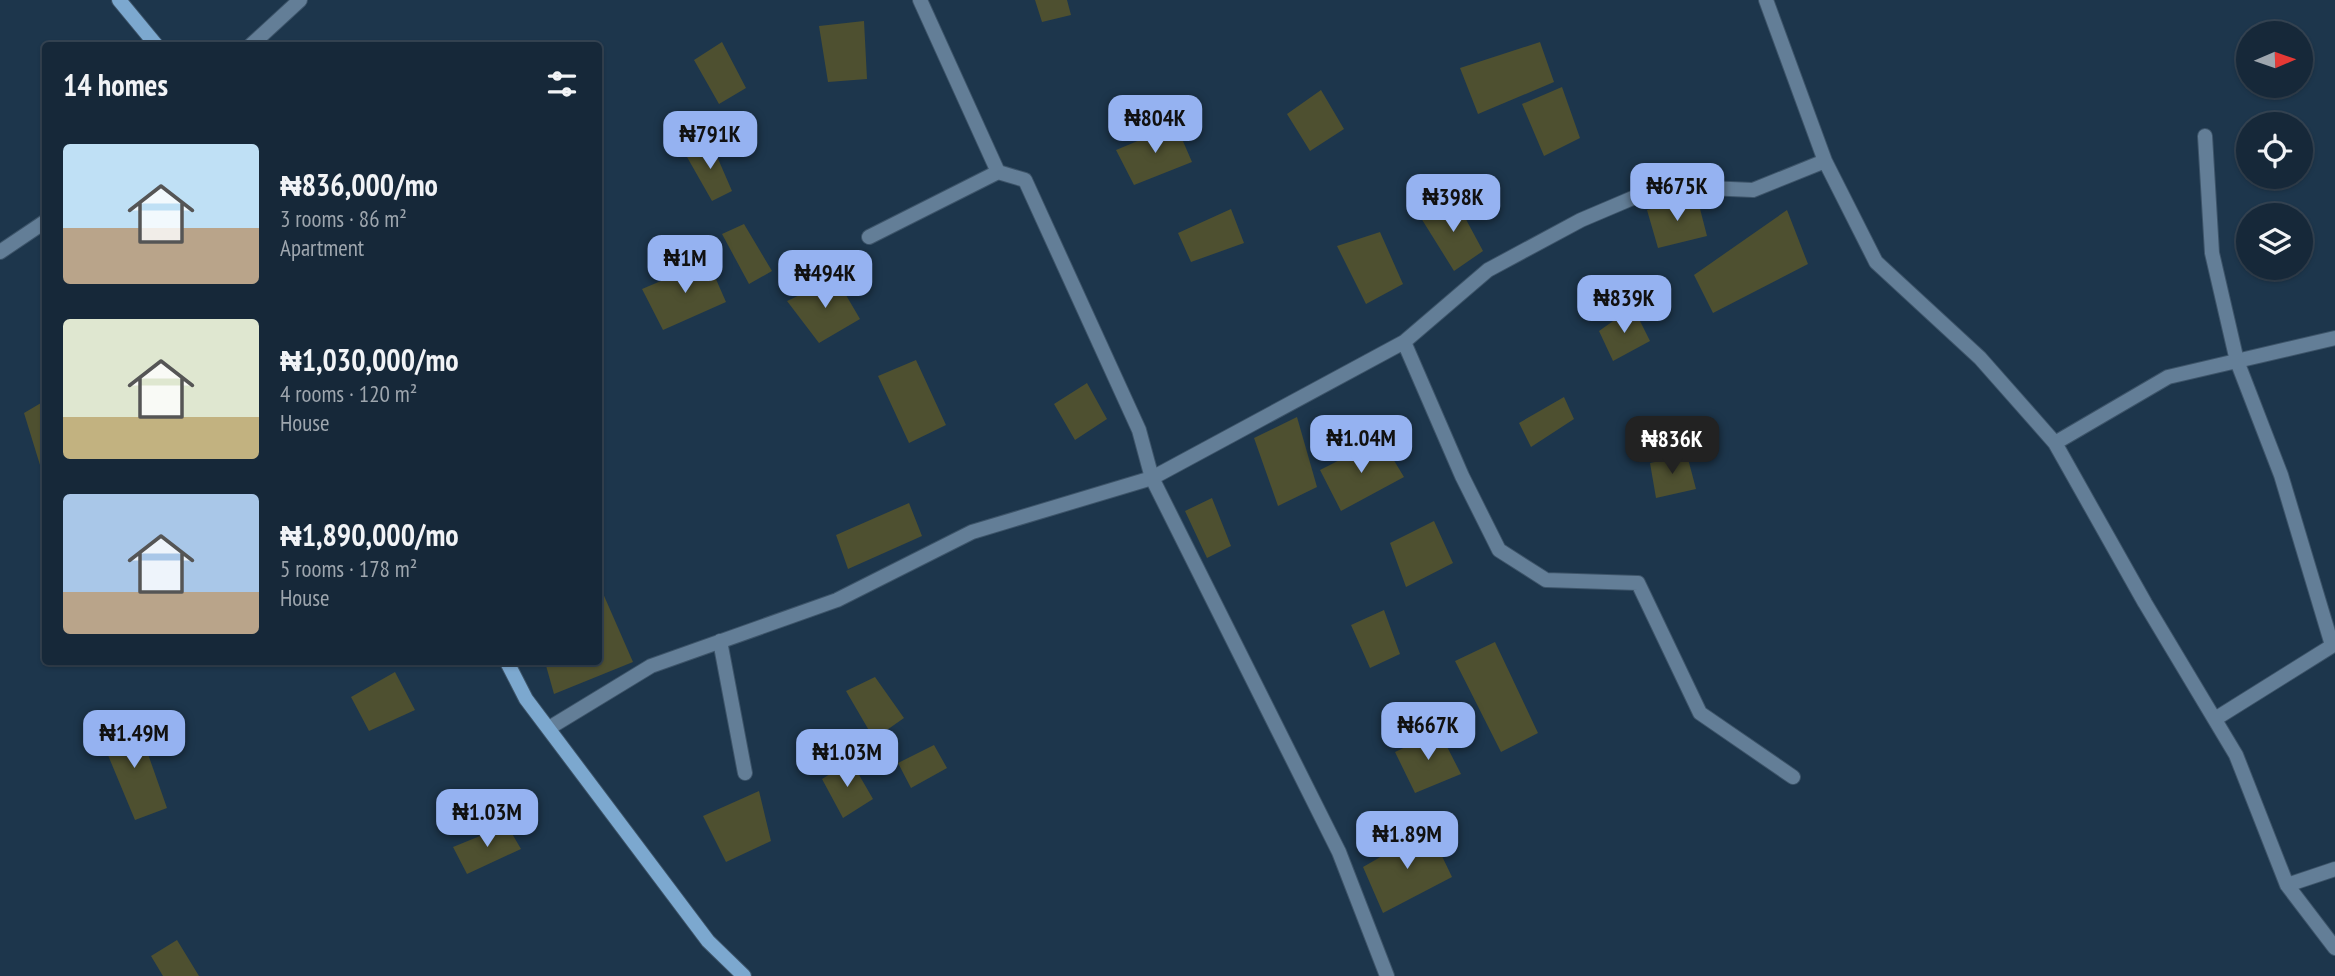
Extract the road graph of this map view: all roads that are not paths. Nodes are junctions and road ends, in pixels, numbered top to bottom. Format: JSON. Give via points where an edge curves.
{"nodes":[{"id":1,"x":119,"y":0,"type":"edge"},
{"id":2,"x":300,"y":0,"type":"edge"},
{"id":3,"x":920,"y":0,"type":"edge"},
{"id":4,"x":1766,"y":0,"type":"edge"},
{"id":5,"x":154,"y":42,"type":"edge"},
{"id":6,"x":254,"y":42,"type":"edge"},
{"id":7,"x":2205,"y":136,"type":"dead end"},
{"id":8,"x":1825,"y":161,"type":"junction"},
{"id":9,"x":998,"y":172,"type":"junction"},
{"id":10,"x":42,"y":224,"type":"edge"},
{"id":11,"x":869,"y":237,"type":"dead end"},
{"id":12,"x":0,"y":252,"type":"edge"},
{"id":13,"x":2335,"y":338,"type":"edge"},
{"id":14,"x":1404,"y":342,"type":"junction"},
{"id":15,"x":2237,"y":361,"type":"junction"},
{"id":16,"x":2055,"y":443,"type":"junction"},
{"id":17,"x":1152,"y":478,"type":"junction"},
{"id":18,"x":720,"y":641,"type":"junction"},
{"id":19,"x":2333,"y":644,"type":"edge"},
{"id":20,"x":509,"y":665,"type":"edge"},
{"id":21,"x":2215,"y":719,"type":"junction"},
{"id":22,"x":549,"y":728,"type":"junction"},
{"id":23,"x":745,"y":773,"type":"dead end"},
{"id":24,"x":1793,"y":777,"type":"dead end"},
{"id":25,"x":2335,"y":869,"type":"edge"},
{"id":26,"x":2287,"y":885,"type":"junction"},
{"id":27,"x":2335,"y":948,"type":"edge"},
{"id":28,"x":740,"y":975,"type":"edge"},
{"id":29,"x":1387,"y":976,"type":"edge"}],
"edges":[{"from":1,"to":5,"type":"street"},
{"from":2,"to":6,"type":"street"},
{"from":3,"to":9,"type":"street"},
{"from":4,"to":8,"type":"street"},
{"from":7,"to":15,"type":"street","via":[[2212,253]]},
{"from":8,"to":14,"type":"street","via":[[1753,190],[1661,186],[1581,220],[1488,270]]},
{"from":8,"to":16,"type":"street","via":[[1876,262],[1980,358]]},
{"from":9,"to":11,"type":"street"},
{"from":9,"to":17,"type":"street","via":[[1025,180],[1139,430]]},
{"from":10,"to":12,"type":"street"},
{"from":13,"to":15,"type":"street"},
{"from":14,"to":17,"type":"street"},
{"from":14,"to":24,"type":"street","via":[[1499,550],[1546,580],[1638,583],[1700,713]]},
{"from":15,"to":16,"type":"street","via":[[2168,377]]},
{"from":15,"to":19,"type":"street","via":[[2281,475]]},
{"from":16,"to":21,"type":"street"},
{"from":17,"to":18,"type":"street","via":[[972,533],[837,600]]},
{"from":17,"to":29,"type":"street","via":[[1339,852]]},
{"from":18,"to":22,"type":"street","via":[[651,666]]},
{"from":18,"to":23,"type":"street"},
{"from":19,"to":21,"type":"street"},
{"from":20,"to":22,"type":"street","via":[[526,699]]},
{"from":21,"to":26,"type":"street","via":[[2236,755]]},
{"from":22,"to":28,"type":"street","via":[[708,941]]},
{"from":25,"to":26,"type":"street"},
{"from":26,"to":27,"type":"street"}]}
